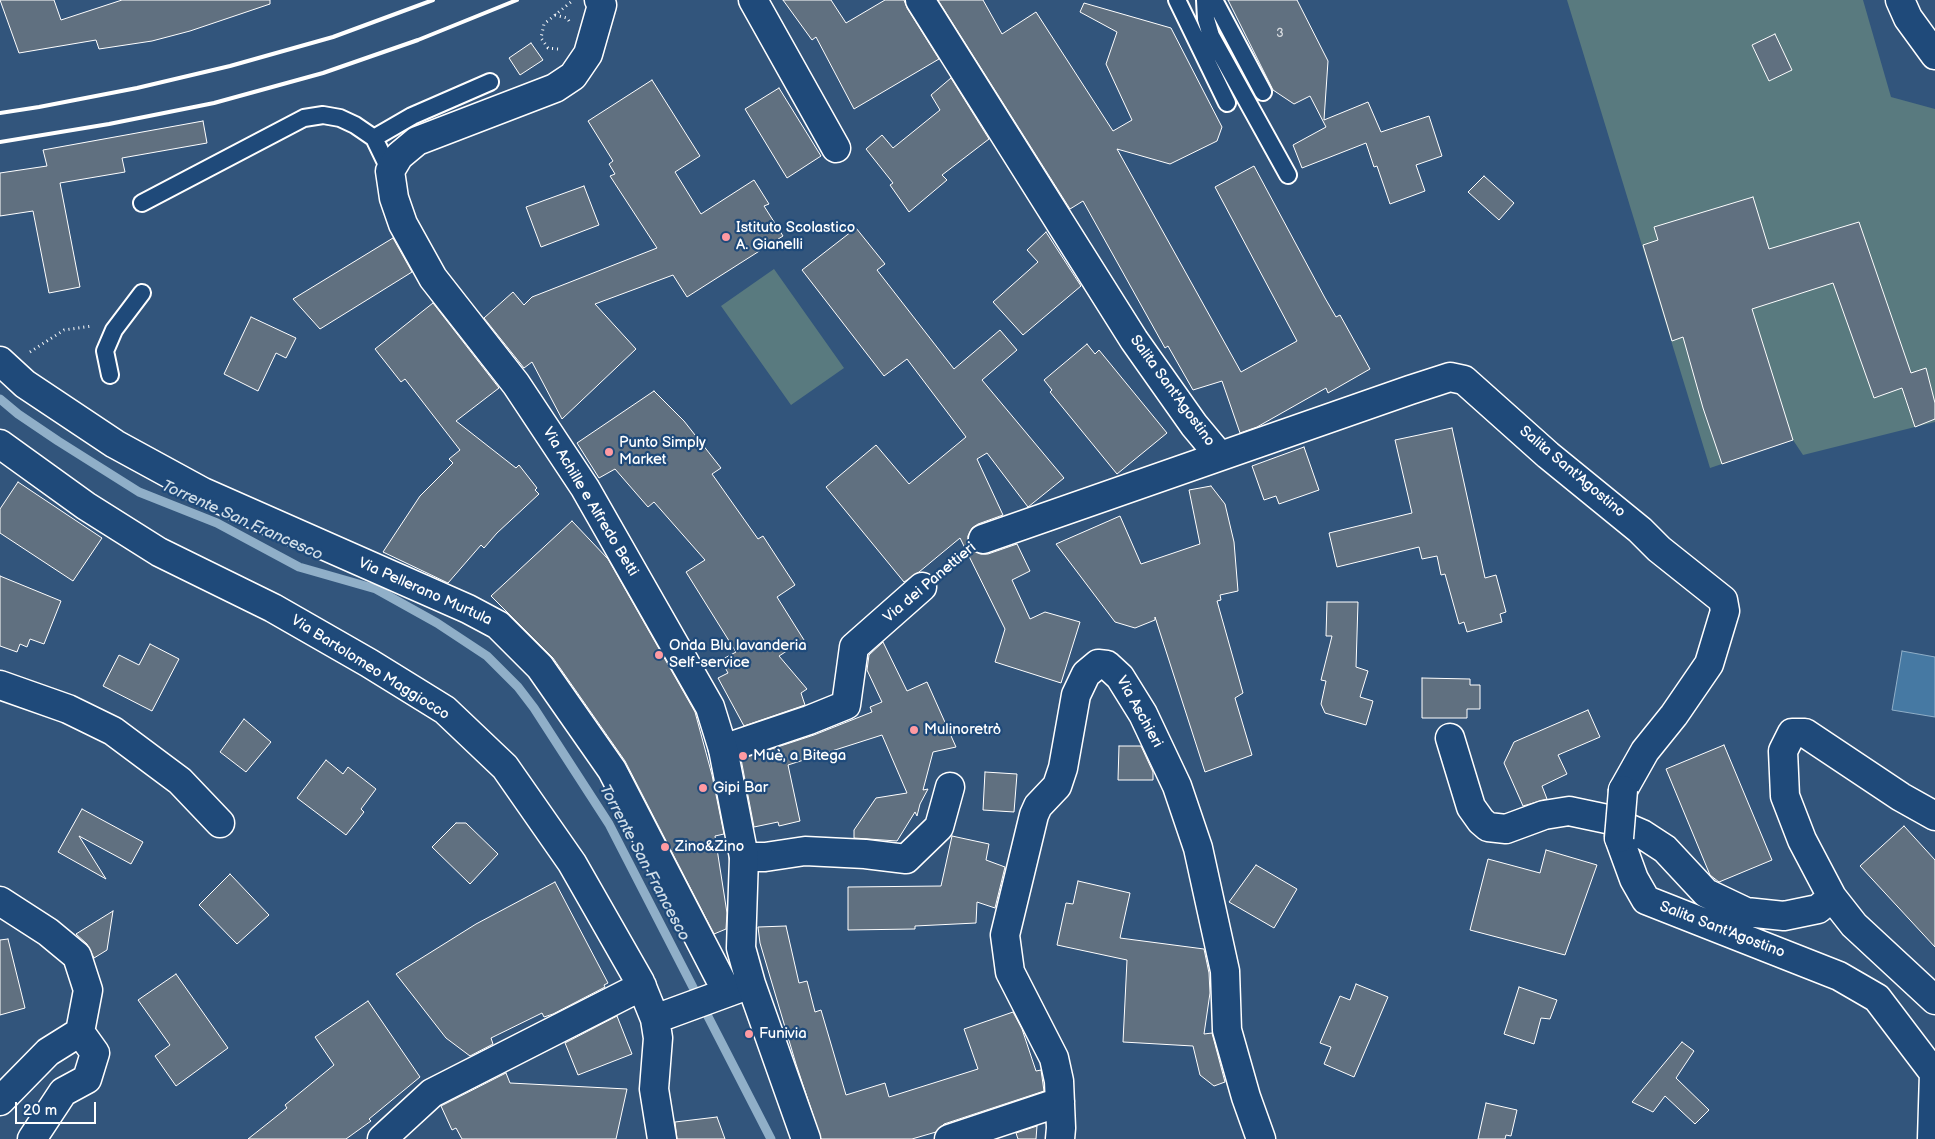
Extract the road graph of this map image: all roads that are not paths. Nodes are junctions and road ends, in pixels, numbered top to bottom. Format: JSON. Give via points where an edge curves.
{"nodes":[{"id":1,"x":753,"y":0,"type":"edge"},
{"id":2,"x":920,"y":0,"type":"edge"},
{"id":3,"x":1177,"y":0,"type":"edge"},
{"id":4,"x":1205,"y":0,"type":"edge"},
{"id":5,"x":1214,"y":0,"type":"edge"},
{"id":6,"x":1900,"y":0,"type":"edge"},
{"id":7,"x":603,"y":2,"type":"edge"},
{"id":8,"x":1935,"y":55,"type":"edge"},
{"id":9,"x":490,"y":82,"type":"dead end"},
{"id":10,"x":1263,"y":92,"type":"dead end"},
{"id":11,"x":1227,"y":103,"type":"dead end"},
{"id":12,"x":374,"y":138,"type":"junction"},
{"id":13,"x":836,"y":148,"type":"dead end"},
{"id":14,"x":390,"y":171,"type":"junction"},
{"id":15,"x":1288,"y":175,"type":"dead end"},
{"id":16,"x":142,"y":203,"type":"dead end"},
{"id":17,"x":142,"y":293,"type":"dead end"},
{"id":18,"x":4,"y":366,"type":"edge"},
{"id":19,"x":110,"y":375,"type":"dead end"},
{"id":20,"x":0,"y":444,"type":"edge"},
{"id":21,"x":1219,"y":455,"type":"junction"},
{"id":22,"x":983,"y":539,"type":"road end"},
{"id":23,"x":922,"y":587,"type":"road end"},
{"id":24,"x":0,"y":685,"type":"edge"},
{"id":25,"x":1450,"y":738,"type":"dead end"},
{"id":26,"x":723,"y":749,"type":"junction"},
{"id":27,"x":950,"y":788,"type":"dead end"},
{"id":28,"x":1935,"y":816,"type":"edge"},
{"id":29,"x":220,"y":823,"type":"dead end"},
{"id":30,"x":744,"y":857,"type":"junction"},
{"id":31,"x":1832,"y":897,"type":"junction"},
{"id":32,"x":0,"y":901,"type":"edge"},
{"id":33,"x":642,"y":986,"type":"junction"},
{"id":34,"x":739,"y":988,"type":"junction"},
{"id":35,"x":1935,"y":1000,"type":"edge"},
{"id":36,"x":660,"y":1017,"type":"junction"},
{"id":37,"x":80,"y":1032,"type":"junction"},
{"id":38,"x":654,"y":1089,"type":"junction"},
{"id":39,"x":0,"y":1101,"type":"edge"},
{"id":40,"x":1060,"y":1102,"type":"junction"},
{"id":41,"x":32,"y":1139,"type":"edge"},
{"id":42,"x":382,"y":1139,"type":"edge"},
{"id":43,"x":645,"y":1139,"type":"edge"},
{"id":44,"x":662,"y":1139,"type":"edge"},
{"id":45,"x":806,"y":1139,"type":"edge"},
{"id":46,"x":949,"y":1139,"type":"edge"},
{"id":47,"x":1060,"y":1139,"type":"edge"},
{"id":48,"x":1261,"y":1139,"type":"edge"},
{"id":49,"x":1932,"y":1139,"type":"edge"}],
"edges":[{"from":1,"to":13,"type":"street"},
{"from":2,"to":21,"type":"street","name":"Salita Sant'Agostino","via":[[1134,340]]},
{"from":3,"to":11,"type":"lane"},
{"from":4,"to":15,"type":"lane","via":[[1211,36]]},
{"from":5,"to":10,"type":"lane"},
{"from":6,"to":8,"type":"street","via":[[1908,18]]},
{"from":7,"to":14,"type":"street","via":[[588,54],[573,76],[554,88],[417,141],[399,156]]},
{"from":9,"to":12,"type":"lane","via":[[412,116]]},
{"from":12,"to":14,"type":"lane"},
{"from":12,"to":16,"type":"lane","via":[[340,118],[323,115],[304,118]]},
{"from":14,"to":26,"type":"street","name":"Via Achille e Alfredo Betti","via":[[394,198],[403,224],[433,278],[516,384],[585,488],[710,707]]},
{"from":17,"to":19,"type":"lane","via":[[114,330],[105,351]]},
{"from":18,"to":34,"type":"street","name":"Via Pellerano Murtula","via":[[25,384],[115,444],[203,492],[498,624],[540,667],[612,770]]},
{"from":20,"to":33,"type":"street","name":"Via Bartolomeo Maggiocco","via":[[86,506],[159,552],[273,608],[445,710],[506,767],[537,810],[572,863]]},
{"from":21,"to":22,"type":"street","name":"Via dei Panettieri"},
{"from":21,"to":49,"type":"street","name":"Salita Sant'Agostino","bridge":true,"via":[[1450,377],[1464,380],[1548,455],[1723,600],[1725,611],[1709,664],[1623,790],[1619,838],[1634,879],[1646,900],[1839,976],[1877,998],[1934,1073]]},
{"from":23,"to":26,"type":"street","name":"Via dei Panettieri","via":[[854,647],[846,705]]},
{"from":24,"to":29,"type":"street","via":[[68,709],[113,731],[180,781]]},
{"from":25,"to":31,"type":"street","via":[[1471,807],[1488,826],[1506,829],[1544,815],[1569,811],[1607,819],[1642,834],[1665,849],[1706,893],[1746,912],[1784,916],[1818,909]]},
{"from":26,"to":30,"type":"street","name":"Via Achille e Alfredo Betti"},
{"from":27,"to":30,"type":"street","via":[[939,827],[906,859],[805,851]]},
{"from":28,"to":31,"type":"street","via":[[1804,733],[1792,733],[1783,751],[1785,796],[1802,840]]},
{"from":30,"to":34,"type":"street","name":"Via Achille e Alfredo Betti"},
{"from":31,"to":35,"type":"street","via":[[1854,925]]},
{"from":32,"to":37,"type":"street","via":[[48,932],[77,956],[88,990]]},
{"from":33,"to":36,"type":"street","name":"Via Bartolomeo Maggiocco"},
{"from":33,"to":42,"type":"street","via":[[432,1092]]},
{"from":34,"to":36,"type":"street"},
{"from":34,"to":45,"type":"street","name":"Via Achille e Alfredo Betti"},
{"from":36,"to":38,"type":"street","name":"Via Bartolomeo Maggiocco"},
{"from":37,"to":39,"type":"street","via":[[48,1052]]},
{"from":37,"to":41,"type":"street","via":[[95,1053],[87,1079],[63,1092]]},
{"from":38,"to":43,"type":"street"},
{"from":38,"to":44,"type":"street"},
{"from":40,"to":46,"type":"street"},
{"from":40,"to":47,"type":"street","name":"Via Aschieri"},
{"from":40,"to":48,"type":"street","name":"Via Aschieri","via":[[1054,1058],[1010,972],[1005,935],[1034,815],[1056,786],[1063,768],[1076,695],[1086,674],[1098,664],[1107,665],[1120,676],[1143,714],[1177,786],[1198,848],[1225,970],[1228,1030]]}]}
